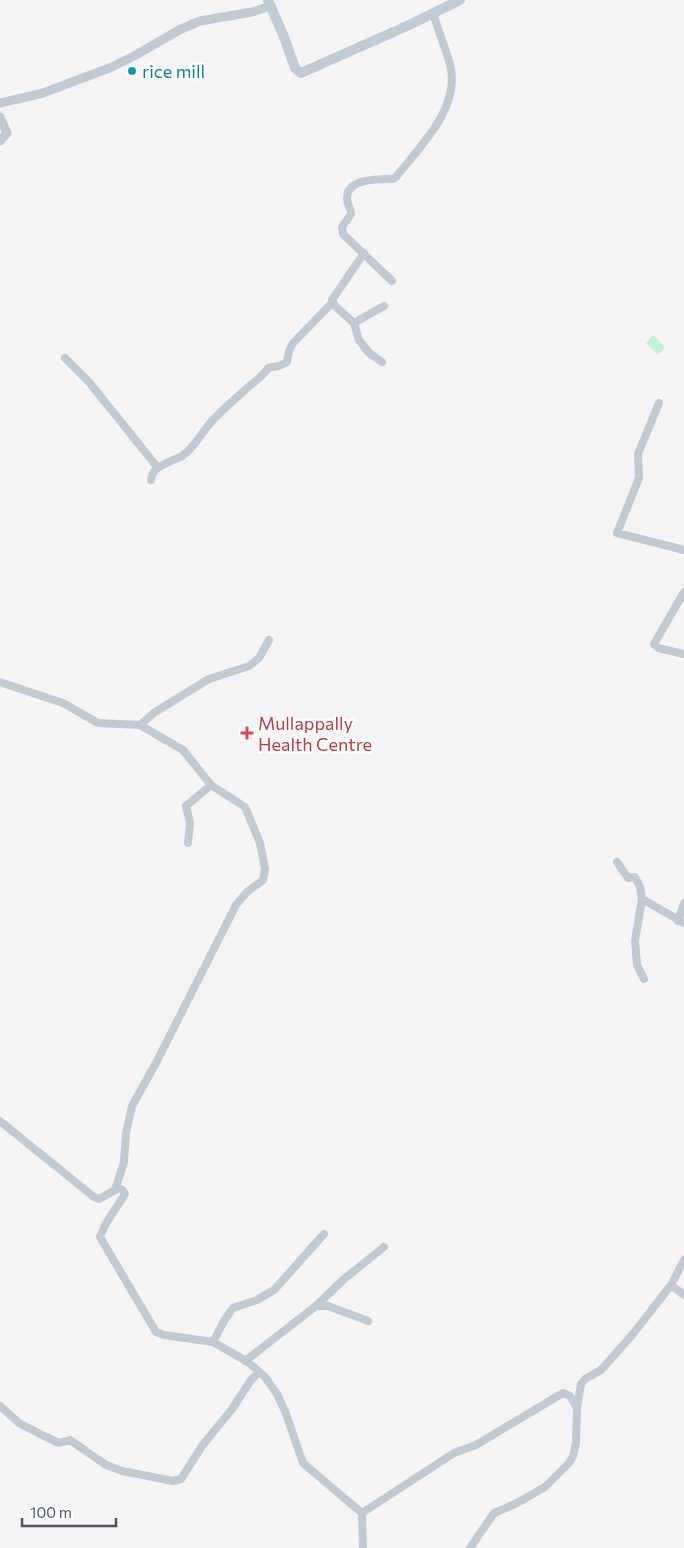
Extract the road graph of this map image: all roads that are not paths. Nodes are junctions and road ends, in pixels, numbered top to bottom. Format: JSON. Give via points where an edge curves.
{"nodes":[{"id":1,"x":460,"y":0,"type":"edge"},
{"id":2,"x":270,"y":3,"type":"edge"},
{"id":3,"x":433,"y":13,"type":"junction"},
{"id":4,"x":0,"y":103,"type":"edge"},
{"id":5,"x":0,"y":117,"type":"edge"},
{"id":6,"x":0,"y":141,"type":"edge"},
{"id":7,"x":364,"y":253,"type":"junction"},
{"id":8,"x":392,"y":280,"type":"dead end"},
{"id":9,"x":332,"y":302,"type":"junction"},
{"id":10,"x":384,"y":306,"type":"dead end"},
{"id":11,"x":354,"y":323,"type":"junction"},
{"id":12,"x":65,"y":358,"type":"dead end"},
{"id":13,"x":382,"y":362,"type":"dead end"},
{"id":14,"x":659,"y":403,"type":"dead end"},
{"id":15,"x":158,"y":468,"type":"junction"},
{"id":16,"x":151,"y":480,"type":"dead end"},
{"id":17,"x":684,"y":550,"type":"edge"},
{"id":18,"x":684,"y":592,"type":"edge"},
{"id":19,"x":269,"y":640,"type":"dead end"},
{"id":20,"x":684,"y":654,"type":"edge"},
{"id":21,"x":0,"y":682,"type":"edge"},
{"id":22,"x":140,"y":725,"type":"junction"},
{"id":23,"x":211,"y":785,"type":"junction"},
{"id":24,"x":188,"y":843,"type":"dead end"},
{"id":25,"x":617,"y":862,"type":"dead end"},
{"id":26,"x":642,"y":899,"type":"junction"},
{"id":27,"x":684,"y":903,"type":"edge"},
{"id":28,"x":681,"y":922,"type":"edge"},
{"id":29,"x":644,"y":979,"type":"dead end"},
{"id":30,"x":0,"y":1120,"type":"edge"},
{"id":31,"x":115,"y":1190,"type":"junction"},
{"id":32,"x":324,"y":1234,"type":"dead end"},
{"id":33,"x":384,"y":1247,"type":"dead end"},
{"id":34,"x":684,"y":1260,"type":"edge"},
{"id":35,"x":671,"y":1285,"type":"junction"},
{"id":36,"x":684,"y":1295,"type":"edge"},
{"id":37,"x":316,"y":1306,"type":"junction"},
{"id":38,"x":368,"y":1321,"type":"dead end"},
{"id":39,"x":213,"y":1342,"type":"junction"},
{"id":40,"x":245,"y":1361,"type":"junction"},
{"id":41,"x":259,"y":1372,"type":"junction"},
{"id":42,"x":0,"y":1406,"type":"edge"},
{"id":43,"x":577,"y":1408,"type":"junction"},
{"id":44,"x":362,"y":1513,"type":"junction"},
{"id":45,"x":363,"y":1548,"type":"edge"},
{"id":46,"x":470,"y":1548,"type":"edge"}],
"edges":[{"from":1,"to":3,"type":"main road"},
{"from":2,"to":3,"type":"main road","via":[[294,68],[301,73]]},
{"from":2,"to":4,"type":"street","via":[[252,12],[200,21],[112,67],[43,93]]},
{"from":3,"to":7,"type":"street","via":[[450,65],[452,91],[437,124],[393,179],[369,180],[349,190],[347,200],[351,214],[342,232]]},
{"from":5,"to":6,"type":"street","via":[[7,133]]},
{"from":7,"to":8,"type":"street"},
{"from":7,"to":9,"type":"street"},
{"from":9,"to":11,"type":"street"},
{"from":9,"to":15,"type":"street","via":[[293,343],[288,362],[268,368],[207,426],[190,451]]},
{"from":10,"to":11,"type":"street"},
{"from":11,"to":13,"type":"street","via":[[359,340]]},
{"from":12,"to":15,"type":"street","via":[[89,382]]},
{"from":14,"to":17,"type":"street","via":[[638,454],[638,478],[617,534]]},
{"from":15,"to":16,"type":"street"},
{"from":18,"to":20,"type":"street","via":[[654,644],[658,648]]},
{"from":19,"to":22,"type":"street","via":[[260,658],[249,666],[209,679]]},
{"from":21,"to":22,"type":"street","via":[[62,703],[98,723]]},
{"from":22,"to":23,"type":"street","via":[[183,750]]},
{"from":23,"to":24,"type":"street","via":[[186,806],[190,824]]},
{"from":23,"to":31,"type":"street","via":[[245,807],[260,843],[263,880],[236,906],[132,1106],[124,1162]]},
{"from":25,"to":26,"type":"street","via":[[628,878],[635,877]]},
{"from":26,"to":28,"type":"street"},
{"from":26,"to":29,"type":"street","via":[[635,941],[637,965]]},
{"from":27,"to":28,"type":"street"},
{"from":30,"to":31,"type":"street","via":[[94,1197],[104,1198]]},
{"from":31,"to":39,"type":"street","via":[[119,1188],[125,1194],[100,1237],[156,1332]]},
{"from":32,"to":39,"type":"street","via":[[274,1290],[233,1308]]},
{"from":33,"to":37,"type":"street"},
{"from":34,"to":35,"type":"street"},
{"from":35,"to":36,"type":"street"},
{"from":35,"to":43,"type":"street","via":[[602,1370],[581,1384]]},
{"from":37,"to":38,"type":"street","via":[[328,1306]]},
{"from":37,"to":40,"type":"street"},
{"from":39,"to":40,"type":"street"},
{"from":40,"to":41,"type":"street"},
{"from":41,"to":42,"type":"street","via":[[181,1478],[172,1481],[106,1465],[70,1440],[59,1443],[19,1423]]},
{"from":41,"to":44,"type":"street","via":[[277,1394],[303,1463]]},
{"from":43,"to":44,"type":"street","via":[[570,1396],[563,1393],[476,1444],[454,1453]]},
{"from":43,"to":46,"type":"street","via":[[576,1443],[569,1463],[545,1487],[494,1513]]},
{"from":44,"to":45,"type":"street"}]}
